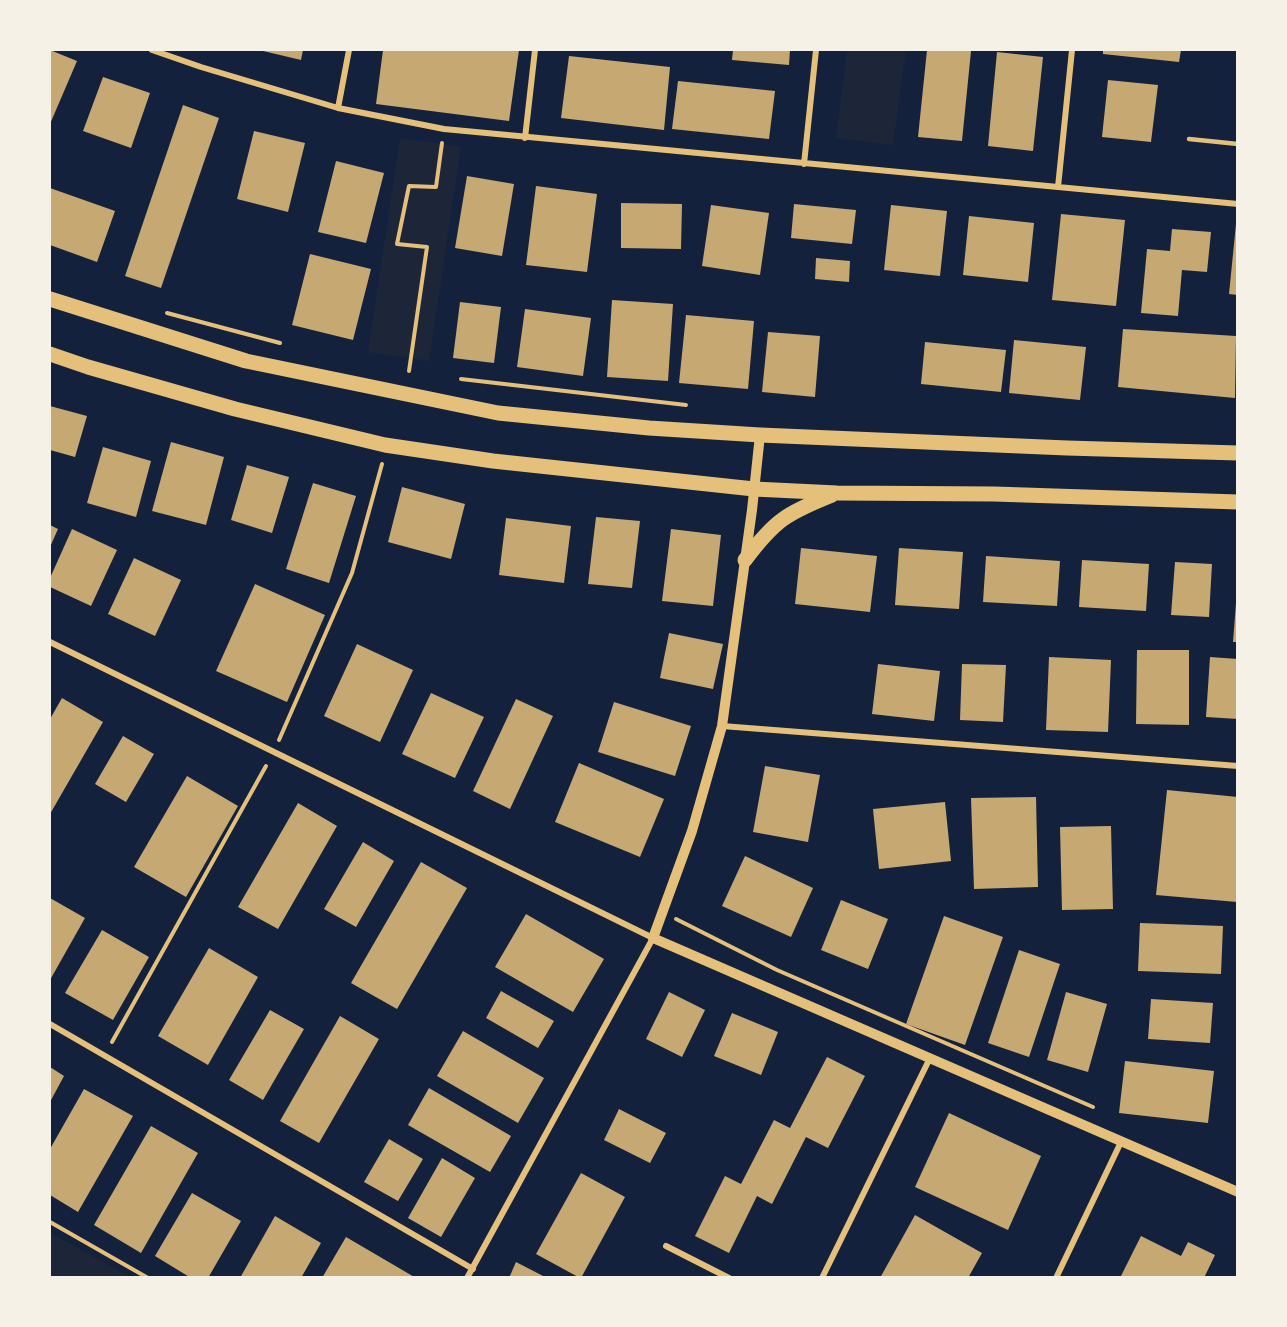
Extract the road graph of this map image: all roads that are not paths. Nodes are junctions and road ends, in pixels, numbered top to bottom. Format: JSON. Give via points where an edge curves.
{"nodes":[{"id":1,"x":152,"y":50,"type":"edge"},
{"id":2,"x":349,"y":50,"type":"edge"},
{"id":3,"x":535,"y":50,"type":"edge"},
{"id":4,"x":816,"y":50,"type":"edge"},
{"id":5,"x":1072,"y":50,"type":"edge"},
{"id":6,"x":338,"y":108,"type":"junction"},
{"id":7,"x":525,"y":138,"type":"junction"},
{"id":8,"x":1189,"y":139,"type":"dead end"},
{"id":9,"x":1238,"y":144,"type":"edge"},
{"id":10,"x":804,"y":164,"type":"junction"},
{"id":11,"x":1058,"y":187,"type":"junction"},
{"id":12,"x":1238,"y":204,"type":"edge"},
{"id":13,"x":50,"y":299,"type":"edge"},
{"id":14,"x":50,"y":354,"type":"edge"},
{"id":15,"x":760,"y":435,"type":"junction"},
{"id":16,"x":1238,"y":453,"type":"edge"},
{"id":17,"x":754,"y":489,"type":"junction"},
{"id":18,"x":837,"y":493,"type":"junction"},
{"id":19,"x":1238,"y":502,"type":"edge"},
{"id":20,"x":745,"y":560,"type":"junction"},
{"id":21,"x":50,"y":642,"type":"edge"},
{"id":22,"x":722,"y":726,"type":"junction"},
{"id":23,"x":1238,"y":766,"type":"edge"},
{"id":24,"x":652,"y":938,"type":"junction"},
{"id":25,"x":50,"y":1024,"type":"edge"},
{"id":26,"x":930,"y":1058,"type":"junction"},
{"id":27,"x":1121,"y":1142,"type":"junction"},
{"id":28,"x":1238,"y":1192,"type":"edge"},
{"id":29,"x":666,"y":1246,"type":"dead end"},
{"id":30,"x":472,"y":1269,"type":"junction"},
{"id":31,"x":467,"y":1278,"type":"edge"},
{"id":32,"x":729,"y":1278,"type":"edge"},
{"id":33,"x":822,"y":1278,"type":"edge"},
{"id":34,"x":1056,"y":1278,"type":"edge"}],
"edges":[{"from":1,"to":6,"type":"street"},
{"from":2,"to":6,"type":"street"},
{"from":3,"to":7,"type":"street"},
{"from":4,"to":10,"type":"street"},
{"from":5,"to":11,"type":"street"},
{"from":6,"to":7,"type":"street","via":[[444,129]]},
{"from":7,"to":10,"type":"street"},
{"from":8,"to":9,"type":"lane"},
{"from":10,"to":11,"type":"street"},
{"from":11,"to":12,"type":"street"},
{"from":13,"to":15,"type":"main road","via":[[246,362],[498,413]]},
{"from":14,"to":17,"type":"main road","via":[[235,409],[385,445],[493,461]]},
{"from":15,"to":16,"type":"main road"},
{"from":15,"to":17,"type":"street"},
{"from":17,"to":18,"type":"main road"},
{"from":17,"to":20,"type":"street"},
{"from":18,"to":19,"type":"main road"},
{"from":18,"to":20,"type":"main road","via":[[795,510],[776,523]]},
{"from":20,"to":22,"type":"street"},
{"from":21,"to":24,"type":"street"},
{"from":22,"to":23,"type":"street"},
{"from":22,"to":24,"type":"street","via":[[692,831]]},
{"from":24,"to":26,"type":"street"},
{"from":24,"to":30,"type":"street"},
{"from":25,"to":30,"type":"street"},
{"from":26,"to":27,"type":"street"},
{"from":26,"to":33,"type":"street"},
{"from":27,"to":28,"type":"street"},
{"from":27,"to":34,"type":"street"},
{"from":29,"to":32,"type":"street"},
{"from":30,"to":31,"type":"street"}]}
